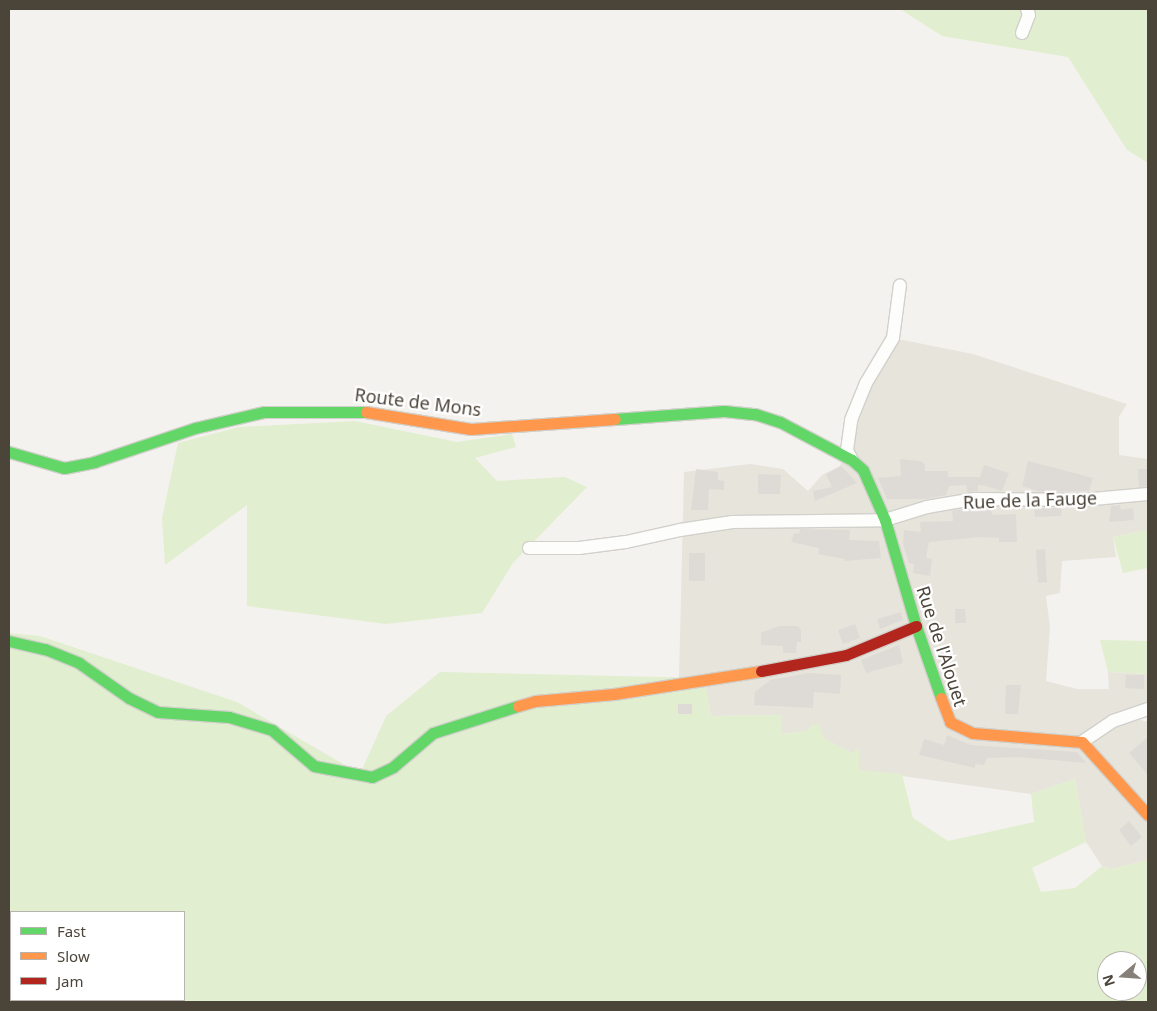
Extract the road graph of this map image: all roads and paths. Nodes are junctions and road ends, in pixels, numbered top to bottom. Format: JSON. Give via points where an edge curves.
{"nodes":[{"id":1,"x":1027,"y":9,"type":"edge"},
{"id":2,"x":1022,"y":33,"type":"dead end"},
{"id":3,"x":900,"y":285,"type":"dead end"},
{"id":4,"x":9,"y":452,"type":"edge"},
{"id":5,"x":852,"y":460,"type":"junction"},
{"id":6,"x":1148,"y":494,"type":"edge"},
{"id":7,"x":885,"y":520,"type":"junction"},
{"id":8,"x":530,"y":548,"type":"dead end"},
{"id":9,"x":916,"y":626,"type":"junction"},
{"id":10,"x":9,"y":641,"type":"edge"},
{"id":11,"x":1148,"y":709,"type":"edge"},
{"id":12,"x":1082,"y":742,"type":"junction"},
{"id":13,"x":1145,"y":811,"type":"edge"}],
"edges":[{"from":1,"to":2,"type":"street","via":[[1029,15]]},
{"from":3,"to":5,"type":"street","via":[[893,338],[866,383],[851,420],[847,450]]},
{"from":4,"to":5,"type":"street","name":"Route de Mons","via":[[64,468],[94,462],[195,428],[264,412],[356,412],[471,429],[724,411],[756,414],[780,422]]},
{"from":5,"to":7,"type":"street","name":"Rue de l'Alouet","via":[[863,470]]},
{"from":6,"to":7,"type":"street","name":"Rue de la Fauge","via":[[1082,500],[974,499],[927,507]]},
{"from":7,"to":8,"type":"street","name":"Rue de la Fauge","via":[[763,521],[680,530],[588,547]]},
{"from":7,"to":9,"type":"street","name":"Rue de l'Alouet"},
{"from":9,"to":10,"type":"street","via":[[846,655],[614,694],[535,701],[433,733],[393,767],[372,778],[314,766],[272,730],[229,717],[158,712],[129,698],[79,663],[45,649]]},
{"from":9,"to":12,"type":"street","name":"Rue de l'Alouet","via":[[950,722],[974,733]]},
{"from":11,"to":12,"type":"street","via":[[1113,721]]},
{"from":12,"to":13,"type":"street"}]}
